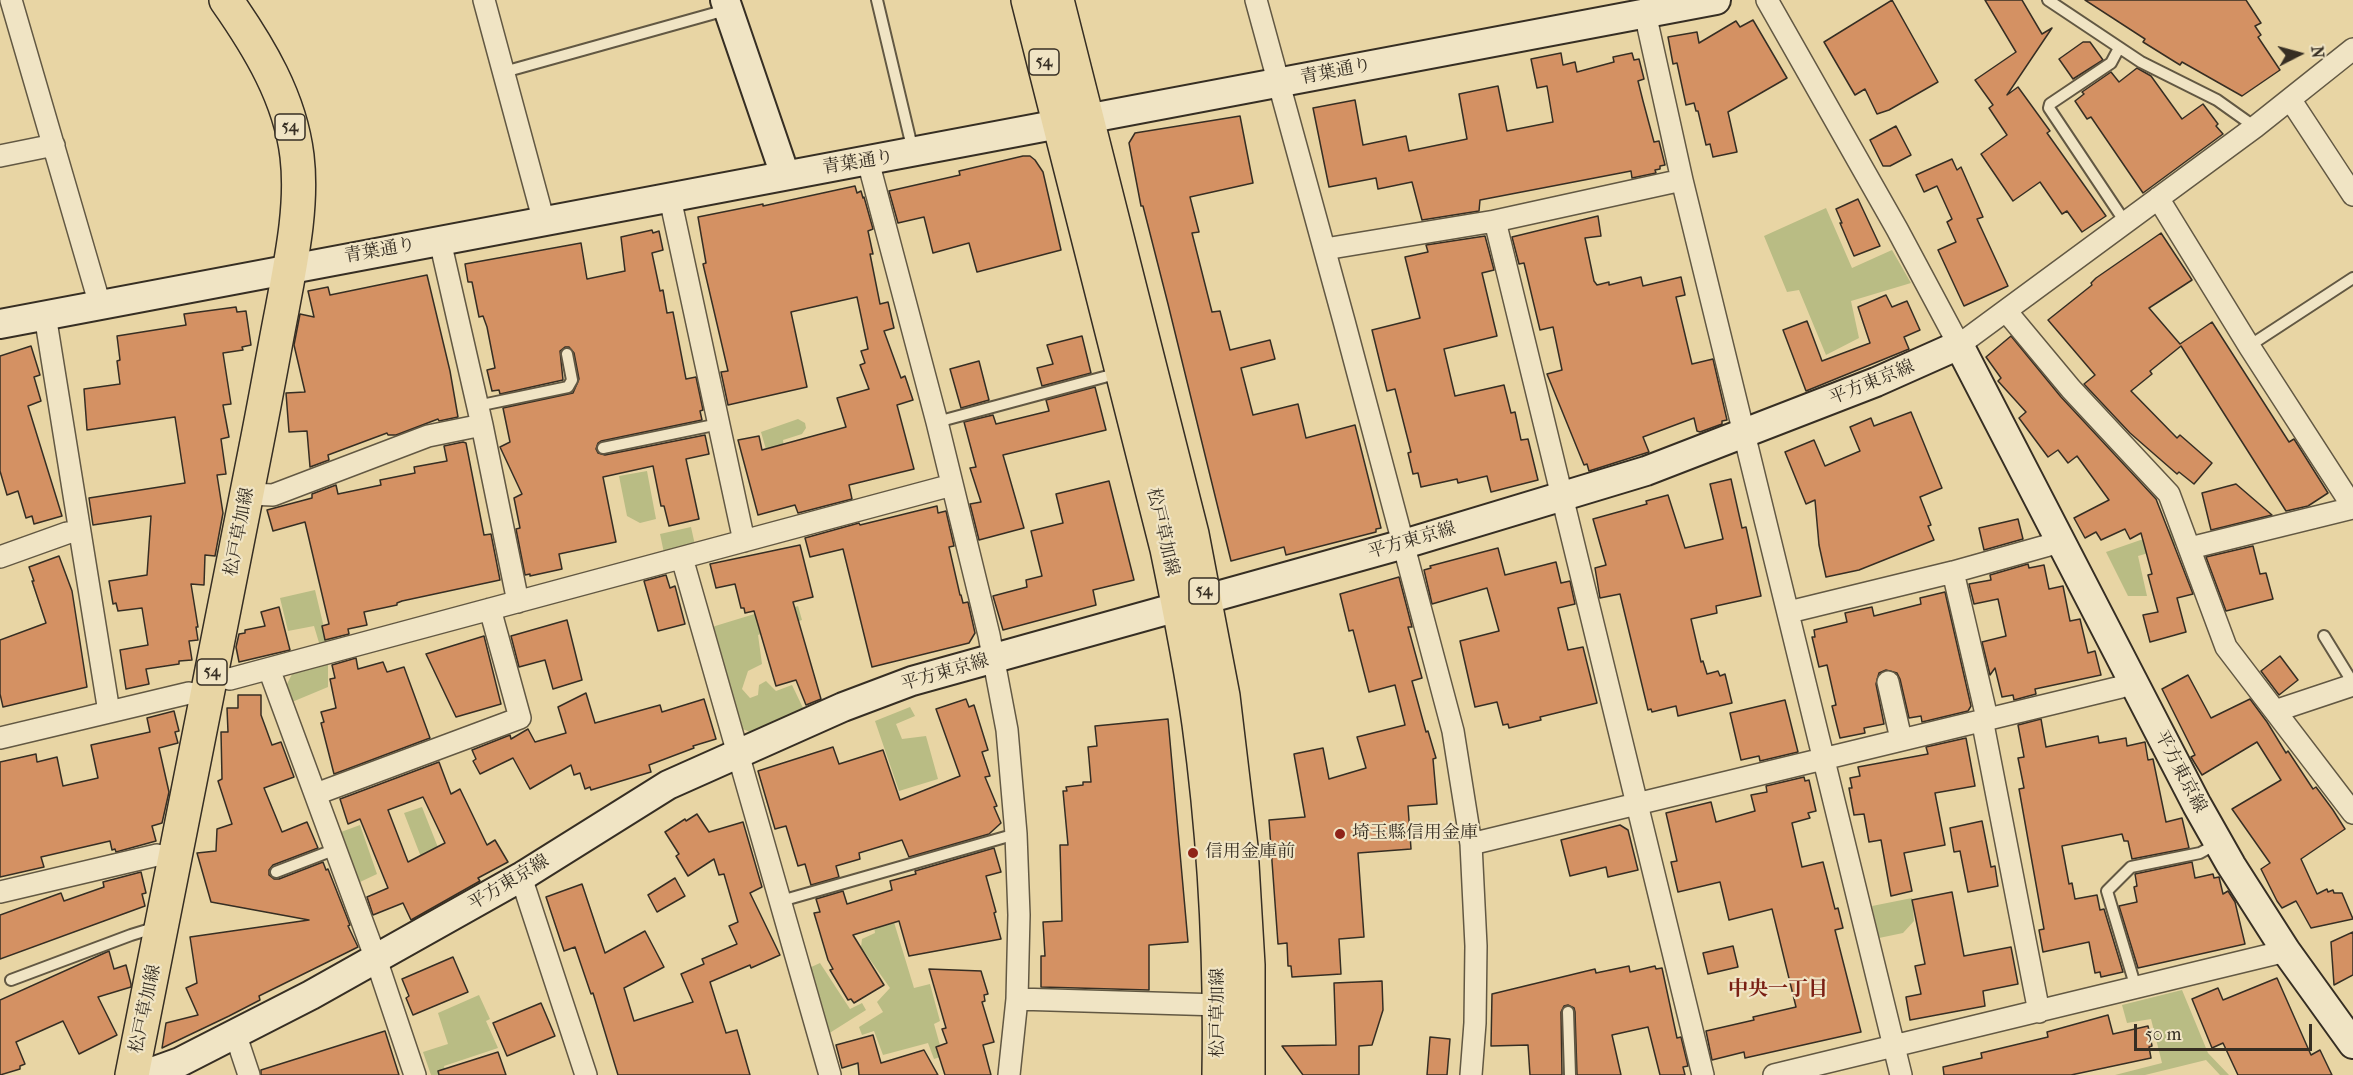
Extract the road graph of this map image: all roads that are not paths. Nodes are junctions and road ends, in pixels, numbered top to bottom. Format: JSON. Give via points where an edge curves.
{"nodes":[{"id":1,"x":11,"y":0,"type":"edge"},
{"id":2,"x":226,"y":0,"type":"edge"},
{"id":3,"x":484,"y":0,"type":"edge"},
{"id":4,"x":877,"y":0,"type":"edge"},
{"id":5,"x":1028,"y":0,"type":"edge"},
{"id":6,"x":1057,"y":0,"type":"edge"},
{"id":7,"x":1256,"y":0,"type":"edge"},
{"id":8,"x":1716,"y":0,"type":"edge"},
{"id":9,"x":1767,"y":0,"type":"edge"},
{"id":10,"x":2048,"y":0,"type":"edge"},
{"id":11,"x":727,"y":5,"type":"edge"},
{"id":12,"x":1645,"y":13,"type":"junction"},
{"id":13,"x":2119,"y":48,"type":"junction"},
{"id":14,"x":2353,"y":49,"type":"edge"},
{"id":15,"x":504,"y":72,"type":"junction"},
{"id":16,"x":1278,"y":83,"type":"junction"},
{"id":17,"x":2290,"y":99,"type":"junction"},
{"id":18,"x":1073,"y":122,"type":"junction"},
{"id":19,"x":2255,"y":127,"type":"junction"},
{"id":20,"x":54,"y":145,"type":"junction"},
{"id":21,"x":914,"y":153,"type":"junction"},
{"id":22,"x":0,"y":156,"type":"edge"},
{"id":23,"x":868,"y":161,"type":"junction"},
{"id":24,"x":785,"y":174,"type":"junction"},
{"id":25,"x":1682,"y":180,"type":"junction"},
{"id":26,"x":2353,"y":195,"type":"edge"},
{"id":27,"x":670,"y":198,"type":"junction"},
{"id":28,"x":2158,"y":198,"type":"junction"},
{"id":29,"x":1495,"y":221,"type":"junction"},
{"id":30,"x":544,"y":222,"type":"junction"},
{"id":31,"x":2125,"y":222,"type":"junction"},
{"id":32,"x":440,"y":241,"type":"junction"},
{"id":33,"x":1325,"y":249,"type":"junction"},
{"id":34,"x":290,"y":268,"type":"junction"},
{"id":35,"x":2353,"y":278,"type":"edge"},
{"id":36,"x":100,"y":304,"type":"junction"},
{"id":37,"x":2006,"y":311,"type":"junction"},
{"id":38,"x":45,"y":315,"type":"junction"},
{"id":39,"x":0,"y":324,"type":"edge"},
{"id":40,"x":1959,"y":345,"type":"junction"},
{"id":41,"x":2249,"y":346,"type":"junction"},
{"id":42,"x":567,"y":354,"type":"dead end"},
{"id":43,"x":1122,"y":372,"type":"junction"},
{"id":44,"x":479,"y":415,"type":"junction"},
{"id":45,"x":937,"y":422,"type":"junction"},
{"id":46,"x":719,"y":424,"type":"junction"},
{"id":47,"x":1745,"y":434,"type":"junction"},
{"id":48,"x":603,"y":448,"type":"dead end"},
{"id":49,"x":952,"y":485,"type":"junction"},
{"id":50,"x":247,"y":494,"type":"junction"},
{"id":51,"x":1563,"y":497,"type":"junction"},
{"id":52,"x":2353,"y":507,"type":"edge"},
{"id":53,"x":78,"y":531,"type":"junction"},
{"id":54,"x":744,"y":541,"type":"junction"},
{"id":55,"x":2060,"y":542,"type":"junction"},
{"id":56,"x":1404,"y":544,"type":"junction"},
{"id":57,"x":2190,"y":548,"type":"junction"},
{"id":58,"x":0,"y":557,"type":"edge"},
{"id":59,"x":682,"y":558,"type":"junction"},
{"id":60,"x":1953,"y":572,"type":"junction"},
{"id":61,"x":518,"y":602,"type":"junction"},
{"id":62,"x":1192,"y":602,"type":"junction"},
{"id":63,"x":490,"y":609,"type":"junction"},
{"id":64,"x":1789,"y":612,"type":"junction"},
{"id":65,"x":2324,"y":636,"type":"dead end"},
{"id":66,"x":995,"y":659,"type":"junction"},
{"id":67,"x":270,"y":669,"type":"junction"},
{"id":68,"x":2132,"y":680,"type":"junction"},
{"id":69,"x":1888,"y":682,"type":"dead end"},
{"id":70,"x":2353,"y":684,"type":"edge"},
{"id":71,"x":210,"y":686,"type":"junction"},
{"id":72,"x":2275,"y":711,"type":"junction"},
{"id":73,"x":109,"y":712,"type":"junction"},
{"id":74,"x":1985,"y":719,"type":"junction"},
{"id":75,"x":0,"y":738,"type":"edge"},
{"id":76,"x":1901,"y":739,"type":"junction"},
{"id":77,"x":738,"y":753,"type":"junction"},
{"id":78,"x":1824,"y":758,"type":"junction"},
{"id":79,"x":316,"y":794,"type":"junction"},
{"id":80,"x":1637,"y":803,"type":"junction"},
{"id":81,"x":2353,"y":812,"type":"edge"},
{"id":82,"x":1016,"y":834,"type":"junction"},
{"id":83,"x":2218,"y":843,"type":"junction"},
{"id":84,"x":1471,"y":844,"type":"junction"},
{"id":85,"x":336,"y":849,"type":"junction"},
{"id":86,"x":176,"y":858,"type":"junction"},
{"id":87,"x":276,"y":872,"type":"dead end"},
{"id":88,"x":521,"y":877,"type":"junction"},
{"id":89,"x":0,"y":892,"type":"edge"},
{"id":90,"x":781,"y":901,"type":"junction"},
{"id":91,"x":163,"y":926,"type":"junction"},
{"id":92,"x":2286,"y":951,"type":"junction"},
{"id":93,"x":376,"y":959,"type":"junction"},
{"id":94,"x":12,"y":980,"type":"dead end"},
{"id":95,"x":2136,"y":988,"type":"junction"},
{"id":96,"x":1017,"y":999,"type":"junction"},
{"id":97,"x":1220,"y":1005,"type":"junction"},
{"id":98,"x":1568,"y":1012,"type":"dead end"},
{"id":99,"x":2038,"y":1012,"type":"junction"},
{"id":100,"x":235,"y":1033,"type":"junction"},
{"id":101,"x":2353,"y":1044,"type":"edge"},
{"id":102,"x":1894,"y":1045,"type":"junction"},
{"id":103,"x":132,"y":1075,"type":"edge"},
{"id":104,"x":144,"y":1075,"type":"edge"},
{"id":105,"x":249,"y":1075,"type":"edge"},
{"id":106,"x":415,"y":1075,"type":"edge"},
{"id":107,"x":586,"y":1075,"type":"edge"},
{"id":108,"x":830,"y":1075,"type":"edge"},
{"id":109,"x":1009,"y":1075,"type":"edge"},
{"id":110,"x":1219,"y":1075,"type":"edge"},
{"id":111,"x":1248,"y":1075,"type":"edge"},
{"id":112,"x":1471,"y":1075,"type":"edge"},
{"id":113,"x":1570,"y":1075,"type":"edge"},
{"id":114,"x":1703,"y":1075,"type":"edge"},
{"id":115,"x":1774,"y":1075,"type":"edge"},
{"id":116,"x":1901,"y":1075,"type":"edge"}],
"edges":[{"from":1,"to":20,"type":"street"},
{"from":2,"to":34,"type":"main road","name":"松戸草加線","number":"54","via":[[271,72],[297,154]]},
{"from":3,"to":15,"type":"street"},
{"from":4,"to":21,"type":"lane"},
{"from":5,"to":18,"type":"main road","name":"松戸草加線","number":"54"},
{"from":6,"to":18,"type":"main road","name":"松戸草加線","number":"54"},
{"from":7,"to":16,"type":"street"},
{"from":8,"to":12,"type":"main road","name":"青葉通り"},
{"from":9,"to":40,"type":"street"},
{"from":10,"to":13,"type":"lane"},
{"from":11,"to":15,"type":"lane"},
{"from":11,"to":24,"type":"main road"},
{"from":12,"to":16,"type":"main road","name":"青葉通り"},
{"from":12,"to":25,"type":"street"},
{"from":13,"to":19,"type":"lane","via":[[2217,100]]},
{"from":13,"to":31,"type":"lane","via":[[2111,63],[2049,108]]},
{"from":14,"to":17,"type":"street"},
{"from":15,"to":30,"type":"street"},
{"from":16,"to":18,"type":"main road","name":"青葉通り"},
{"from":16,"to":33,"type":"street"},
{"from":17,"to":19,"type":"street"},
{"from":17,"to":26,"type":"street"},
{"from":18,"to":21,"type":"main road","name":"青葉通り"},
{"from":18,"to":43,"type":"main road","name":"松戸草加線","number":"54"},
{"from":18,"to":62,"type":"main road","name":"松戸草加線","number":"54","via":[[1192,534]]},
{"from":19,"to":28,"type":"street"},
{"from":20,"to":22,"type":"street"},
{"from":20,"to":36,"type":"street"},
{"from":21,"to":23,"type":"main road","name":"青葉通り"},
{"from":23,"to":24,"type":"main road","name":"青葉通り"},
{"from":23,"to":45,"type":"street"},
{"from":24,"to":27,"type":"main road","name":"青葉通り"},
{"from":25,"to":29,"type":"street"},
{"from":25,"to":47,"type":"street"},
{"from":27,"to":30,"type":"main road","name":"青葉通り"},
{"from":27,"to":46,"type":"street"},
{"from":28,"to":31,"type":"street"},
{"from":28,"to":41,"type":"street"},
{"from":29,"to":33,"type":"street"},
{"from":29,"to":51,"type":"street"},
{"from":30,"to":32,"type":"main road","name":"青葉通り"},
{"from":31,"to":37,"type":"street"},
{"from":32,"to":34,"type":"main road","name":"青葉通り"},
{"from":32,"to":44,"type":"street"},
{"from":33,"to":56,"type":"street"},
{"from":34,"to":36,"type":"main road","name":"青葉通り"},
{"from":34,"to":50,"type":"main road","name":"松戸草加線","number":"54"},
{"from":35,"to":41,"type":"lane"},
{"from":36,"to":38,"type":"main road","name":"青葉通り"},
{"from":37,"to":40,"type":"street"},
{"from":37,"to":57,"type":"street","via":[[2071,389],[2169,494]]},
{"from":38,"to":39,"type":"main road","name":"青葉通り"},
{"from":38,"to":53,"type":"street"},
{"from":40,"to":47,"type":"main road","name":"平方東京線"},
{"from":40,"to":55,"type":"main road","name":"平方東京線"},
{"from":41,"to":52,"type":"street"},
{"from":42,"to":44,"type":"lane","via":[[573,380],[568,387]]},
{"from":43,"to":45,"type":"lane"},
{"from":43,"to":62,"type":"main road","name":"松戸草加線","number":"54","via":[[1167,549]]},
{"from":44,"to":50,"type":"street","via":[[273,495]]},
{"from":44,"to":61,"type":"street"},
{"from":45,"to":49,"type":"street"},
{"from":46,"to":48,"type":"lane"},
{"from":46,"to":54,"type":"street"},
{"from":47,"to":51,"type":"main road","name":"平方東京線"},
{"from":47,"to":64,"type":"street"},
{"from":49,"to":54,"type":"street"},
{"from":49,"to":66,"type":"street"},
{"from":50,"to":71,"type":"main road","name":"松戸草加線","number":"54"},
{"from":51,"to":56,"type":"main road","name":"平方東京線"},
{"from":51,"to":80,"type":"street"},
{"from":52,"to":57,"type":"street"},
{"from":53,"to":58,"type":"street"},
{"from":53,"to":73,"type":"street"},
{"from":54,"to":59,"type":"street"},
{"from":55,"to":60,"type":"street"},
{"from":55,"to":68,"type":"main road","name":"平方東京線"},
{"from":56,"to":62,"type":"main road","name":"平方東京線"},
{"from":56,"to":84,"type":"street","via":[[1453,730]]},
{"from":57,"to":72,"type":"street","via":[[2226,647]]},
{"from":59,"to":61,"type":"street"},
{"from":59,"to":77,"type":"street"},
{"from":60,"to":64,"type":"street"},
{"from":60,"to":74,"type":"street"},
{"from":61,"to":63,"type":"street"},
{"from":62,"to":66,"type":"main road","name":"平方東京線"},
{"from":62,"to":97,"type":"main road","name":"松戸草加線","number":"54","via":[[1199,723],[1212,840]]},
{"from":62,"to":111,"type":"main road","name":"松戸草加線","number":"54","via":[[1223,696],[1241,847],[1248,965]]},
{"from":63,"to":67,"type":"street"},
{"from":63,"to":79,"type":"street","via":[[520,718]]},
{"from":64,"to":78,"type":"street"},
{"from":65,"to":70,"type":"lane"},
{"from":66,"to":77,"type":"main road","name":"平方東京線","via":[[912,681]]},
{"from":66,"to":82,"type":"street","via":[[1007,730]]},
{"from":67,"to":71,"type":"street"},
{"from":67,"to":79,"type":"street"},
{"from":68,"to":74,"type":"street","via":[[2121,687]]},
{"from":68,"to":83,"type":"main road","name":"平方東京線"},
{"from":69,"to":76,"type":"street"},
{"from":70,"to":72,"type":"street"},
{"from":71,"to":73,"type":"street"},
{"from":71,"to":86,"type":"main road","name":"松戸草加線","number":"54"},
{"from":72,"to":81,"type":"street"},
{"from":73,"to":75,"type":"street"},
{"from":74,"to":76,"type":"street"},
{"from":74,"to":99,"type":"street"},
{"from":76,"to":78,"type":"street"},
{"from":77,"to":88,"type":"main road","name":"平方東京線","via":[[668,785]]},
{"from":77,"to":90,"type":"street"},
{"from":78,"to":80,"type":"street"},
{"from":78,"to":102,"type":"street"},
{"from":79,"to":85,"type":"street"},
{"from":80,"to":84,"type":"street"},
{"from":80,"to":114,"type":"street"},
{"from":82,"to":90,"type":"lane"},
{"from":82,"to":96,"type":"street"},
{"from":83,"to":92,"type":"main road","name":"平方東京線"},
{"from":83,"to":95,"type":"lane","via":[[2200,853],[2131,867],[2107,891]]},
{"from":84,"to":112,"type":"street","via":[[1476,946]]},
{"from":85,"to":87,"type":"lane"},
{"from":85,"to":93,"type":"street"},
{"from":86,"to":89,"type":"street","via":[[156,855]]},
{"from":86,"to":91,"type":"main road","name":"松戸草加線","number":"54"},
{"from":88,"to":93,"type":"main road","name":"平方東京線"},
{"from":88,"to":107,"type":"street"},
{"from":90,"to":108,"type":"street"},
{"from":91,"to":94,"type":"lane"},
{"from":91,"to":103,"type":"main road","name":"松戸草加線","number":"54"},
{"from":92,"to":95,"type":"street"},
{"from":92,"to":101,"type":"main road","name":"平方東京線"},
{"from":93,"to":100,"type":"main road","name":"平方東京線"},
{"from":93,"to":106,"type":"street"},
{"from":95,"to":99,"type":"street"},
{"from":96,"to":97,"type":"street"},
{"from":96,"to":109,"type":"street"},
{"from":97,"to":110,"type":"main road","name":"松戸草加線","number":"54"},
{"from":98,"to":113,"type":"lane"},
{"from":99,"to":102,"type":"street"},
{"from":100,"to":104,"type":"main road","name":"平方東京線","via":[[180,1062]]},
{"from":100,"to":105,"type":"street"},
{"from":102,"to":115,"type":"street"},
{"from":102,"to":116,"type":"street"}]}
